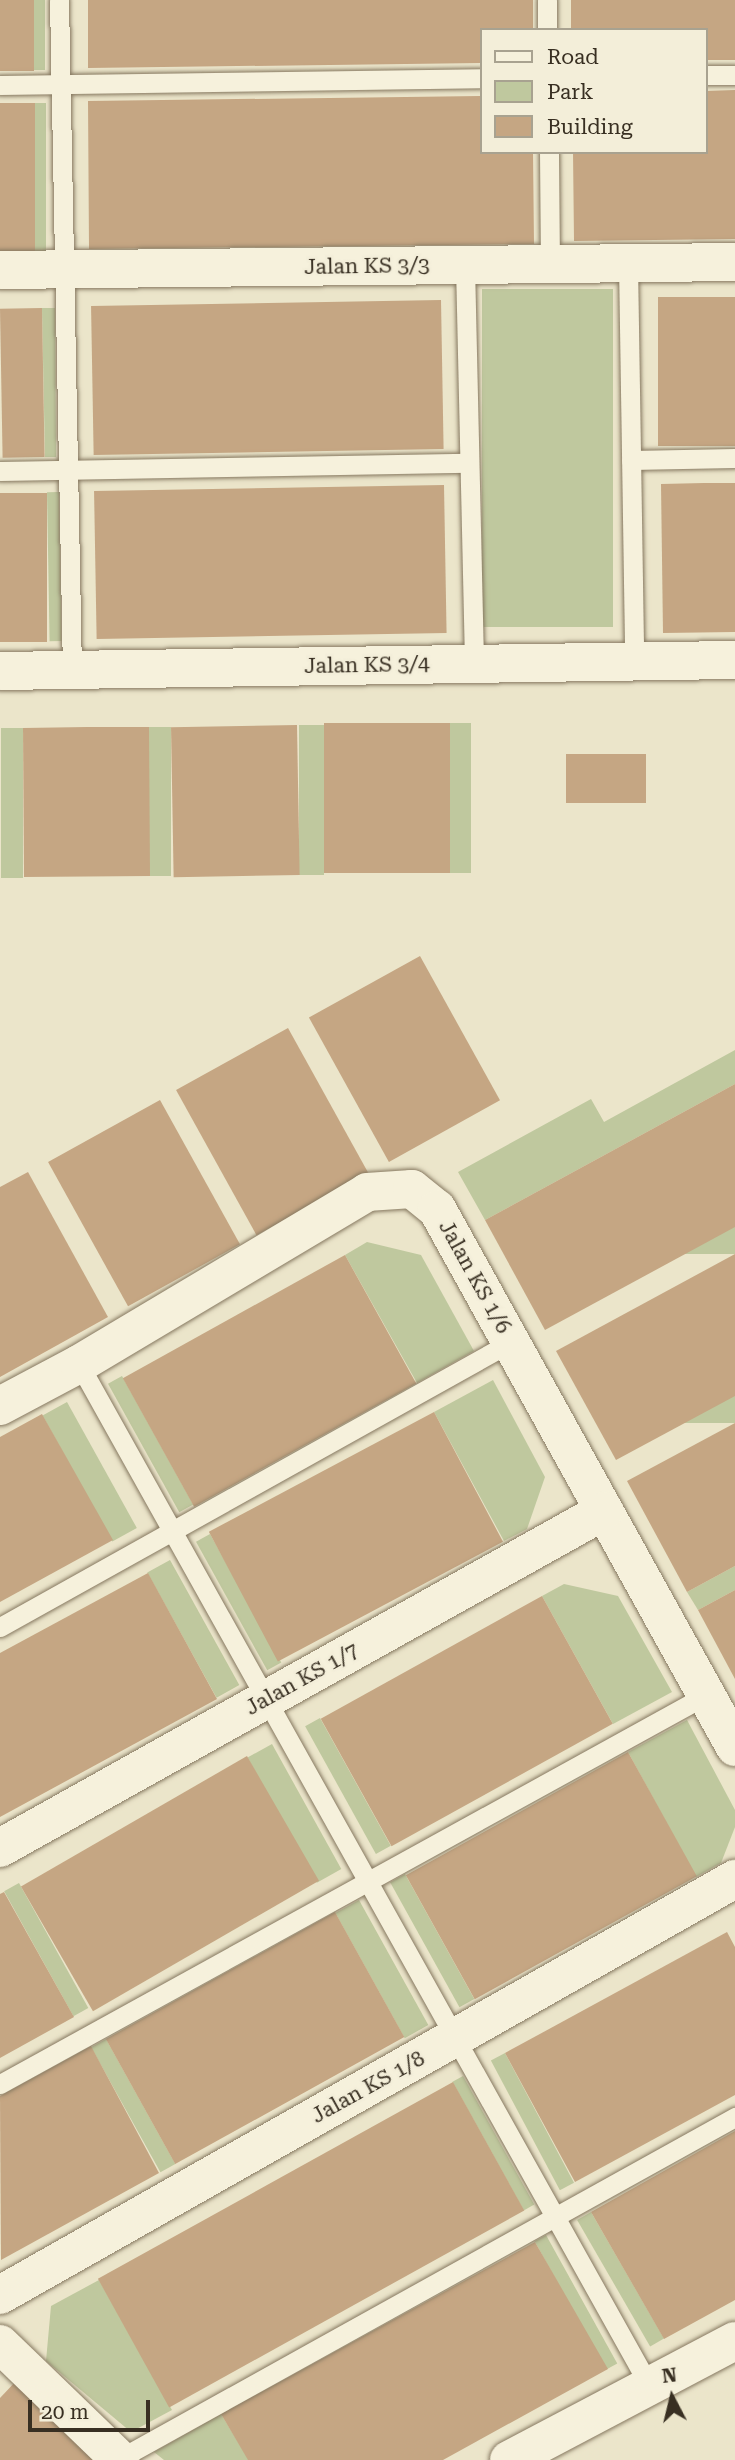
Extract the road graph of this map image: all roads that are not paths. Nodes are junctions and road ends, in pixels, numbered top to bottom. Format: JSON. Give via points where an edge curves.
{"nodes":[{"id":1,"x":59,"y":0,"type":"edge"},
{"id":2,"x":547,"y":0,"type":"edge"},
{"id":3,"x":547,"y":28,"type":"edge"},
{"id":4,"x":707,"y":75,"type":"edge"},
{"id":5,"x":735,"y":75,"type":"edge"},
{"id":6,"x":480,"y":78,"type":"edge"},
{"id":7,"x":60,"y":84,"type":"junction"},
{"id":8,"x":0,"y":85,"type":"edge"},
{"id":9,"x":548,"y":154,"type":"edge"},
{"id":10,"x":735,"y":262,"type":"edge"},
{"id":11,"x":628,"y":263,"type":"junction"},
{"id":12,"x":550,"y":264,"type":"junction"},
{"id":13,"x":465,"y":265,"type":"junction"},
{"id":14,"x":65,"y":269,"type":"junction"},
{"id":15,"x":0,"y":270,"type":"edge"},
{"id":16,"x":735,"y":458,"type":"edge"},
{"id":17,"x":631,"y":460,"type":"junction"},
{"id":18,"x":468,"y":463,"type":"junction"},
{"id":19,"x":67,"y":470,"type":"junction"},
{"id":20,"x":0,"y":471,"type":"edge"},
{"id":21,"x":735,"y":660,"type":"edge"},
{"id":22,"x":634,"y":662,"type":"junction"},
{"id":23,"x":474,"y":663,"type":"junction"},
{"id":24,"x":72,"y":670,"type":"junction"},
{"id":25,"x":0,"y":671,"type":"edge"},
{"id":26,"x":511,"y":1342,"type":"junction"},
{"id":27,"x":79,"y":1364,"type":"junction"},
{"id":28,"x":0,"y":1406,"type":"edge"},
{"id":29,"x":604,"y":1511,"type":"junction"},
{"id":30,"x":172,"y":1531,"type":"junction"},
{"id":31,"x":0,"y":1627,"type":"edge"},
{"id":32,"x":706,"y":1695,"type":"junction"},
{"id":33,"x":266,"y":1699,"type":"junction"},
{"id":34,"x":735,"y":1747,"type":"edge"},
{"id":35,"x":0,"y":1848,"type":"edge"},
{"id":36,"x":735,"y":1878,"type":"edge"},
{"id":37,"x":368,"y":1881,"type":"junction"},
{"id":38,"x":454,"y":2038,"type":"junction"},
{"id":39,"x":0,"y":2084,"type":"edge"},
{"id":40,"x":735,"y":2117,"type":"edge"},
{"id":41,"x":555,"y":2217,"type":"junction"},
{"id":42,"x":0,"y":2295,"type":"edge"},
{"id":43,"x":735,"y":2340,"type":"edge"},
{"id":44,"x":0,"y":2344,"type":"edge"},
{"id":45,"x":650,"y":2387,"type":"junction"},
{"id":46,"x":120,"y":2459,"type":"edge"},
{"id":47,"x":509,"y":2460,"type":"edge"}],
"edges":[{"from":1,"to":7,"type":"lane"},
{"from":2,"to":3,"type":"lane"},
{"from":4,"to":5,"type":"lane"},
{"from":6,"to":7,"type":"lane"},
{"from":7,"to":8,"type":"lane"},
{"from":7,"to":14,"type":"lane"},
{"from":9,"to":12,"type":"lane"},
{"from":10,"to":11,"type":"street","name":"Jalan KS 3/3"},
{"from":11,"to":12,"type":"street","name":"Jalan KS 3/3"},
{"from":11,"to":17,"type":"lane"},
{"from":12,"to":13,"type":"street","name":"Jalan KS 3/3"},
{"from":13,"to":14,"type":"street","name":"Jalan KS 3/3"},
{"from":13,"to":18,"type":"lane"},
{"from":14,"to":15,"type":"street","name":"Jalan KS 3/3"},
{"from":14,"to":19,"type":"lane"},
{"from":16,"to":17,"type":"lane"},
{"from":17,"to":22,"type":"lane"},
{"from":18,"to":19,"type":"lane"},
{"from":18,"to":23,"type":"lane"},
{"from":19,"to":20,"type":"lane"},
{"from":19,"to":24,"type":"lane"},
{"from":21,"to":22,"type":"street","name":"Jalan KS 3/4"},
{"from":22,"to":23,"type":"street","name":"Jalan KS 3/4"},
{"from":23,"to":24,"type":"street","name":"Jalan KS 3/4"},
{"from":24,"to":25,"type":"street","name":"Jalan KS 3/4"},
{"from":26,"to":27,"type":"street","name":"Jalan KS 1/6","via":[[437,1209],[411,1189],[367,1192]]},
{"from":26,"to":29,"type":"street","name":"Jalan KS 1/6"},
{"from":26,"to":30,"type":"lane"},
{"from":27,"to":28,"type":"street","name":"Jalan KS 1/6"},
{"from":27,"to":30,"type":"lane"},
{"from":29,"to":32,"type":"street","name":"Jalan KS 1/6"},
{"from":29,"to":33,"type":"street","name":"Jalan KS 1/7"},
{"from":30,"to":31,"type":"lane"},
{"from":30,"to":33,"type":"lane"},
{"from":32,"to":34,"type":"street","name":"Jalan KS 1/6"},
{"from":32,"to":37,"type":"lane"},
{"from":33,"to":35,"type":"street","name":"Jalan KS 1/7"},
{"from":33,"to":37,"type":"lane"},
{"from":36,"to":38,"type":"street","name":"Jalan KS 1/8"},
{"from":37,"to":38,"type":"lane"},
{"from":37,"to":39,"type":"lane"},
{"from":38,"to":41,"type":"lane"},
{"from":38,"to":42,"type":"street","name":"Jalan KS 1/8"},
{"from":40,"to":41,"type":"lane"},
{"from":41,"to":45,"type":"lane"},
{"from":41,"to":46,"type":"lane"},
{"from":43,"to":45,"type":"street"},
{"from":44,"to":46,"type":"street"},
{"from":45,"to":47,"type":"street"}]}
